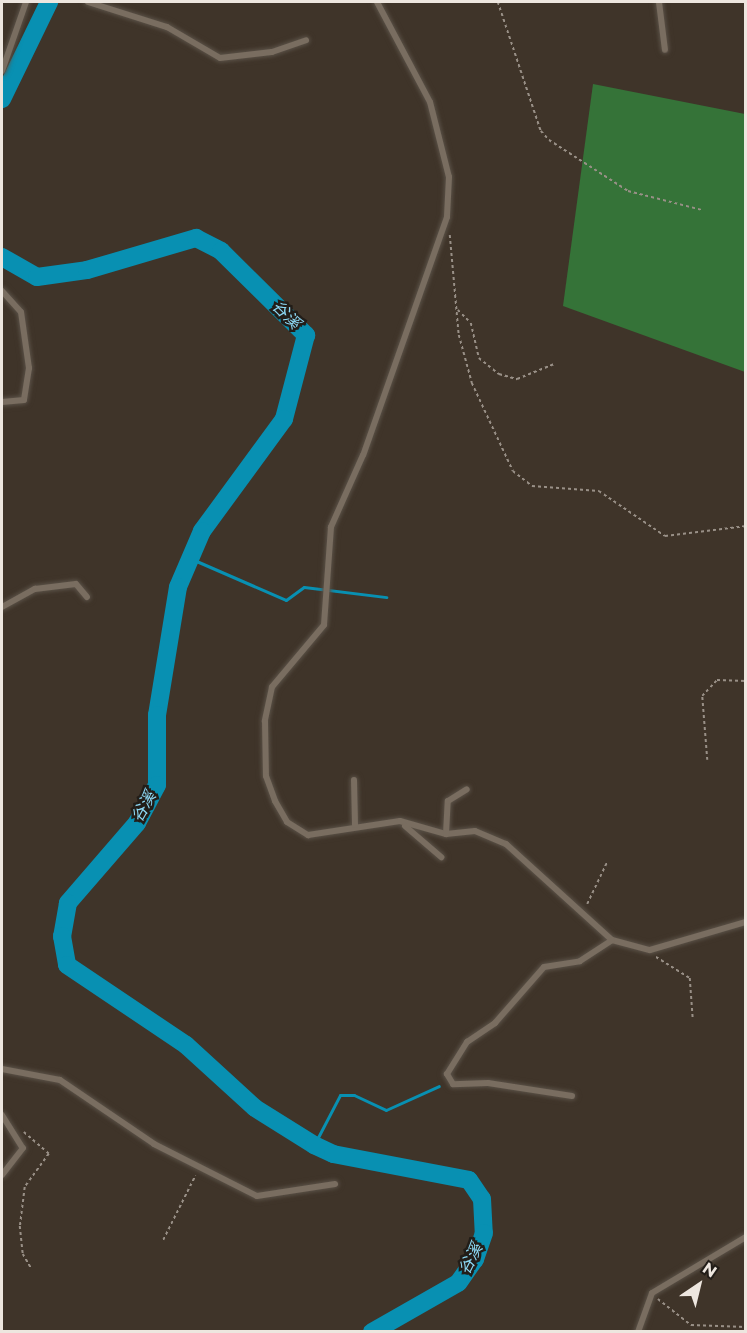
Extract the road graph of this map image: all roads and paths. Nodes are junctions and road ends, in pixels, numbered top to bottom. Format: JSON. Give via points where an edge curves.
{"nodes":[{"id":1,"x":26,"y":2,"type":"edge"},
{"id":2,"x":88,"y":2,"type":"edge"},
{"id":3,"x":376,"y":2,"type":"edge"},
{"id":4,"x":498,"y":2,"type":"edge"},
{"id":5,"x":659,"y":2,"type":"edge"},
{"id":6,"x":306,"y":40,"type":"dead end"},
{"id":7,"x":665,"y":50,"type":"dead end"},
{"id":8,"x":2,"y":71,"type":"edge"},
{"id":9,"x":702,"y":210,"type":"dead end"},
{"id":10,"x":447,"y":217,"type":"junction"},
{"id":11,"x":2,"y":291,"type":"edge"},
{"id":12,"x":457,"y":309,"type":"junction"},
{"id":13,"x":554,"y":364,"type":"dead end"},
{"id":14,"x":2,"y":402,"type":"edge"},
{"id":15,"x":746,"y":526,"type":"edge"},
{"id":16,"x":87,"y":597,"type":"dead end"},
{"id":17,"x":2,"y":607,"type":"edge"},
{"id":18,"x":746,"y":681,"type":"edge"},
{"id":19,"x":707,"y":760,"type":"dead end"},
{"id":20,"x":354,"y":780,"type":"dead end"},
{"id":21,"x":467,"y":789,"type":"dead end"},
{"id":22,"x":400,"y":821,"type":"junction"},
{"id":23,"x":355,"y":825,"type":"junction"},
{"id":24,"x":446,"y":834,"type":"junction"},
{"id":25,"x":441,"y":857,"type":"dead end"},
{"id":26,"x":607,"y":862,"type":"dead end"},
{"id":27,"x":581,"y":912,"type":"junction"},
{"id":28,"x":746,"y":922,"type":"edge"},
{"id":29,"x":612,"y":940,"type":"junction"},
{"id":30,"x":652,"y":955,"type":"dead end"},
{"id":31,"x":693,"y":1020,"type":"dead end"},
{"id":32,"x":2,"y":1069,"type":"edge"},
{"id":33,"x":572,"y":1096,"type":"dead end"},
{"id":34,"x":2,"y":1115,"type":"edge"},
{"id":35,"x":5,"y":1120,"type":"edge"},
{"id":36,"x":15,"y":1128,"type":"junction"},
{"id":37,"x":199,"y":1167,"type":"junction"},
{"id":38,"x":2,"y":1175,"type":"edge"},
{"id":39,"x":335,"y":1184,"type":"dead end"},
{"id":40,"x":746,"y":1237,"type":"edge"},
{"id":41,"x":164,"y":1240,"type":"dead end"},
{"id":42,"x":31,"y":1268,"type":"dead end"},
{"id":43,"x":652,"y":1293,"type":"junction"},
{"id":44,"x":746,"y":1327,"type":"edge"},
{"id":45,"x":638,"y":1332,"type":"edge"}],
"edges":[{"from":1,"to":8,"type":"lane"},
{"from":2,"to":6,"type":"lane","via":[[167,27],[220,58],[272,52]]},
{"from":3,"to":10,"type":"lane","via":[[430,102],[449,177]]},
{"from":4,"to":9,"type":"path","via":[[541,131],[549,140],[628,191]]},
{"from":5,"to":7,"type":"lane"},
{"from":10,"to":12,"type":"path"},
{"from":10,"to":23,"type":"lane","via":[[363,454],[331,527],[324,625],[272,687],[265,721],[266,776],[287,822],[308,835]]},
{"from":11,"to":14,"type":"lane","via":[[21,312],[29,368],[24,400]]},
{"from":12,"to":13,"type":"path","via":[[471,323],[479,358],[499,374],[517,379]]},
{"from":12,"to":15,"type":"path","via":[[472,383],[513,471],[532,486],[599,491],[665,537]]},
{"from":16,"to":17,"type":"lane","via":[[76,584],[17,594]]},
{"from":18,"to":19,"type":"path","via":[[717,680],[702,696]]},
{"from":20,"to":23,"type":"lane"},
{"from":21,"to":24,"type":"lane","via":[[448,801]]},
{"from":22,"to":23,"type":"lane"},
{"from":22,"to":24,"type":"lane"},
{"from":22,"to":25,"type":"lane"},
{"from":24,"to":27,"type":"lane","via":[[475,831],[506,844]]},
{"from":26,"to":27,"type":"path","via":[[599,888]]},
{"from":27,"to":29,"type":"lane"},
{"from":28,"to":29,"type":"lane","via":[[715,928],[685,944],[651,950]]},
{"from":29,"to":33,"type":"lane","via":[[580,961],[544,967],[495,1023],[467,1042],[447,1074],[453,1084],[488,1083]]},
{"from":30,"to":31,"type":"path","via":[[690,978]]},
{"from":32,"to":37,"type":"lane","via":[[60,1080],[118,1122]]},
{"from":34,"to":35,"type":"lane"},
{"from":35,"to":36,"type":"lane"},
{"from":36,"to":38,"type":"lane","via":[[23,1148]]},
{"from":36,"to":42,"type":"path","via":[[29,1134],[49,1154],[25,1187],[20,1226]]},
{"from":37,"to":39,"type":"lane","via":[[257,1196]]},
{"from":37,"to":41,"type":"path"},
{"from":40,"to":43,"type":"lane"},
{"from":43,"to":44,"type":"path","via":[[691,1325]]},
{"from":43,"to":45,"type":"lane"}]}
